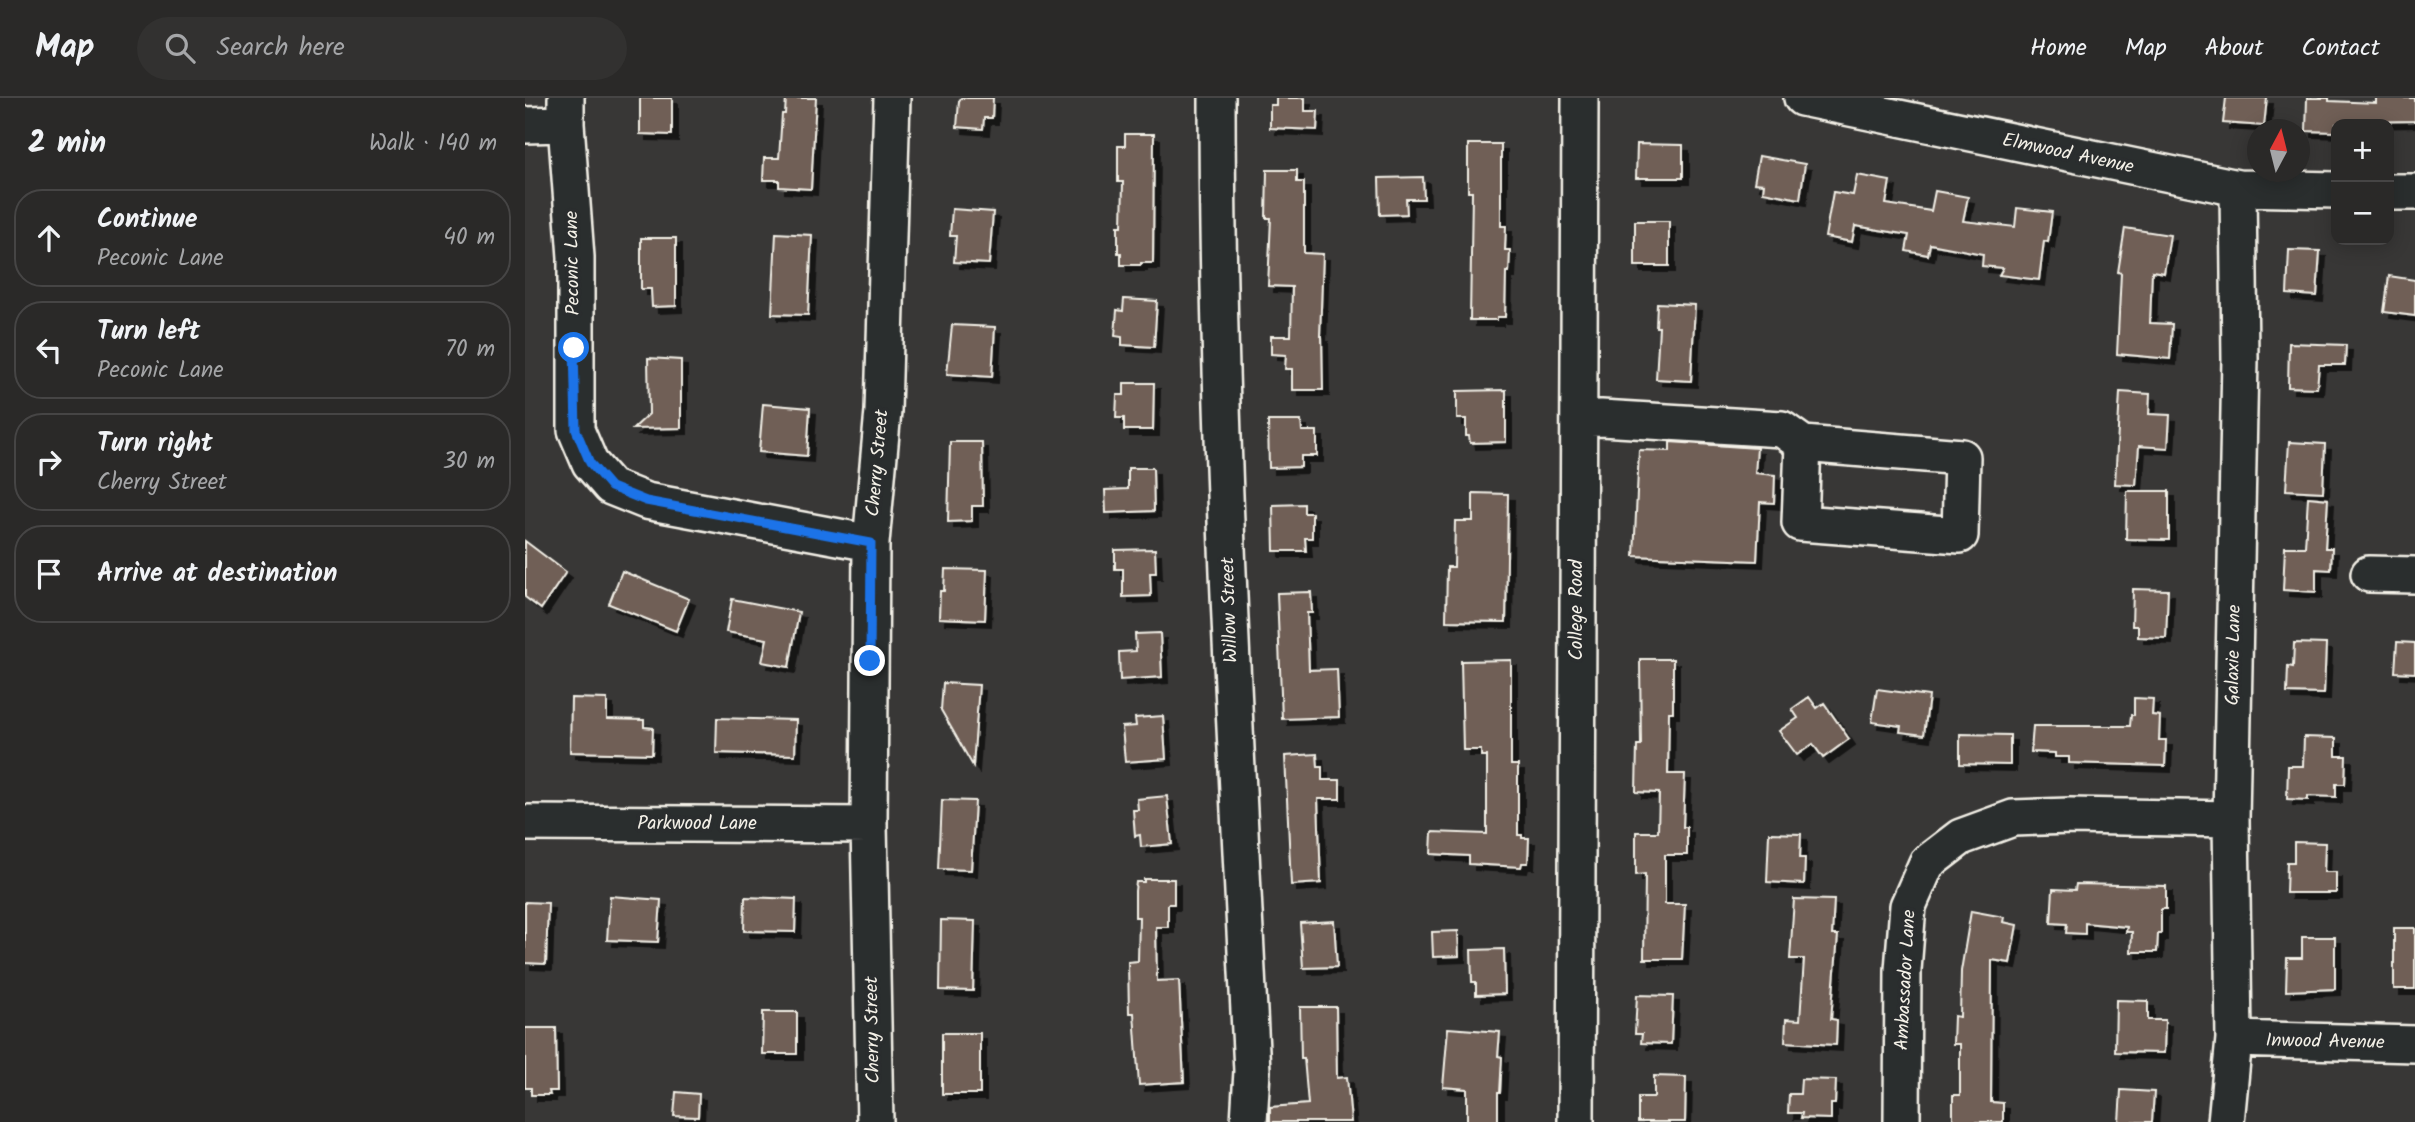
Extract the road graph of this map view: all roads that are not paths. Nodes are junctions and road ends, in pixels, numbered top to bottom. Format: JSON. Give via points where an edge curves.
{"nodes":[{"id":1,"x":892,"y":98,"type":"edge"},
{"id":2,"x":1217,"y":98,"type":"edge"},
{"id":3,"x":1580,"y":98,"type":"edge"},
{"id":4,"x":1802,"y":98,"type":"edge"},
{"id":5,"x":1875,"y":106,"type":"edge"},
{"id":6,"x":566,"y":111,"type":"edge"},
{"id":7,"x":525,"y":125,"type":"edge"},
{"id":8,"x":2238,"y":188,"type":"junction"},
{"id":9,"x":2331,"y":190,"type":"edge"},
{"id":10,"x":2394,"y":192,"type":"edge"},
{"id":11,"x":2415,"y":192,"type":"edge"},
{"id":12,"x":1579,"y":419,"type":"junction"},
{"id":13,"x":1803,"y":444,"type":"junction"},
{"id":14,"x":871,"y":543,"type":"junction"},
{"id":15,"x":2369,"y":574,"type":"dead end"},
{"id":16,"x":2415,"y":575,"type":"edge"},
{"id":17,"x":2231,"y":819,"type":"junction"},
{"id":18,"x":525,"y":823,"type":"edge"},
{"id":19,"x":869,"y":825,"type":"junction"},
{"id":20,"x":2234,"y":1040,"type":"junction"},
{"id":21,"x":2415,"y":1044,"type":"edge"},
{"id":22,"x":875,"y":1122,"type":"edge"},
{"id":23,"x":1249,"y":1122,"type":"edge"},
{"id":24,"x":1576,"y":1122,"type":"edge"},
{"id":25,"x":1902,"y":1122,"type":"edge"},
{"id":26,"x":2226,"y":1122,"type":"edge"}],
"edges":[{"from":1,"to":14,"type":"street","name":"Cherry Street","via":[[883,411]]},
{"from":2,"to":23,"type":"street","name":"Willow Street","via":[[1217,270],[1252,1071]]},
{"from":3,"to":12,"type":"street","name":"College Road"},
{"from":4,"to":5,"type":"street","name":"Elmwood Avenue"},
{"from":5,"to":8,"type":"street","name":"Elmwood Avenue"},
{"from":6,"to":7,"type":"street"},
{"from":6,"to":14,"type":"street","name":"Peconic Lane","via":[[576,257],[576,430],[590,463],[611,487],[646,501]]},
{"from":8,"to":9,"type":"street","name":"Elmwood Avenue"},
{"from":8,"to":17,"type":"street","name":"Galaxie Lane","via":[[2240,359]]},
{"from":10,"to":11,"type":"street"},
{"from":12,"to":13,"type":"street","via":[[1782,429]]},
{"from":12,"to":24,"type":"street","name":"College Road"},
{"from":13,"to":13,"type":"street","via":[[1800,523],[1960,535],[1962,457]]},
{"from":14,"to":19,"type":"street","name":"Cherry Street"},
{"from":15,"to":16,"type":"street"},
{"from":17,"to":20,"type":"street","name":"Galaxie Lane"},
{"from":17,"to":25,"type":"street","name":"Ambassador Lane","via":[[2013,818],[1961,837],[1927,863],[1908,905]]},
{"from":18,"to":19,"type":"street","name":"Parkwood Lane"},
{"from":19,"to":22,"type":"street","name":"Cherry Street"},
{"from":20,"to":21,"type":"street","name":"Inwood Avenue"},
{"from":20,"to":26,"type":"street","name":"Galaxie Lane"}]}
